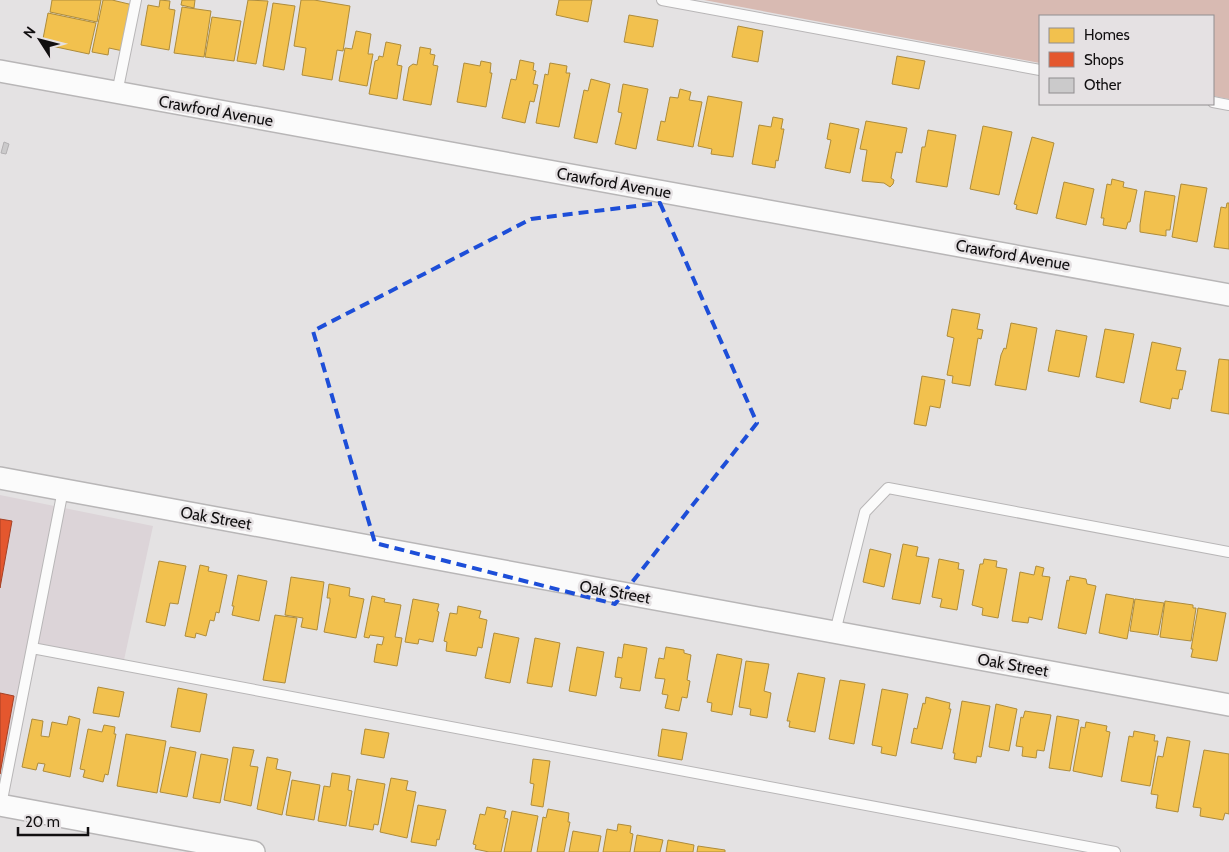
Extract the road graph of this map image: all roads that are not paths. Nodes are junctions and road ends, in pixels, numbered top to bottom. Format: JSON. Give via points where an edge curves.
{"nodes":[{"id":1,"x":136,"y":0,"type":"edge"},
{"id":2,"x":662,"y":0,"type":"edge"},
{"id":3,"x":1039,"y":70,"type":"edge"},
{"id":4,"x":0,"y":71,"type":"edge"},
{"id":5,"x":117,"y":93,"type":"junction"},
{"id":6,"x":1214,"y":102,"type":"edge"},
{"id":7,"x":1229,"y":104,"type":"edge"},
{"id":8,"x":1229,"y":295,"type":"edge"},
{"id":9,"x":0,"y":478,"type":"edge"},
{"id":10,"x":63,"y":490,"type":"junction"},
{"id":11,"x":1229,"y":552,"type":"edge"},
{"id":12,"x":835,"y":632,"type":"junction"},
{"id":13,"x":32,"y":648,"type":"junction"},
{"id":14,"x":1229,"y":705,"type":"edge"},
{"id":15,"x":0,"y":805,"type":"edge"},
{"id":16,"x":254,"y":852,"type":"edge"},
{"id":17,"x":1115,"y":852,"type":"edge"}],
"edges":[{"from":1,"to":5,"type":"lane"},
{"from":2,"to":3,"type":"lane"},
{"from":4,"to":5,"type":"street","name":"Crawford Avenue"},
{"from":5,"to":8,"type":"street","name":"Crawford Avenue"},
{"from":6,"to":7,"type":"lane"},
{"from":9,"to":10,"type":"street","name":"Oak Street"},
{"from":10,"to":12,"type":"street","name":"Oak Street"},
{"from":10,"to":13,"type":"lane"},
{"from":11,"to":12,"type":"lane","via":[[888,488],[865,512]]},
{"from":12,"to":14,"type":"street","name":"Oak Street"},
{"from":13,"to":15,"type":"lane"},
{"from":13,"to":17,"type":"lane"},
{"from":15,"to":16,"type":"street"}]}
